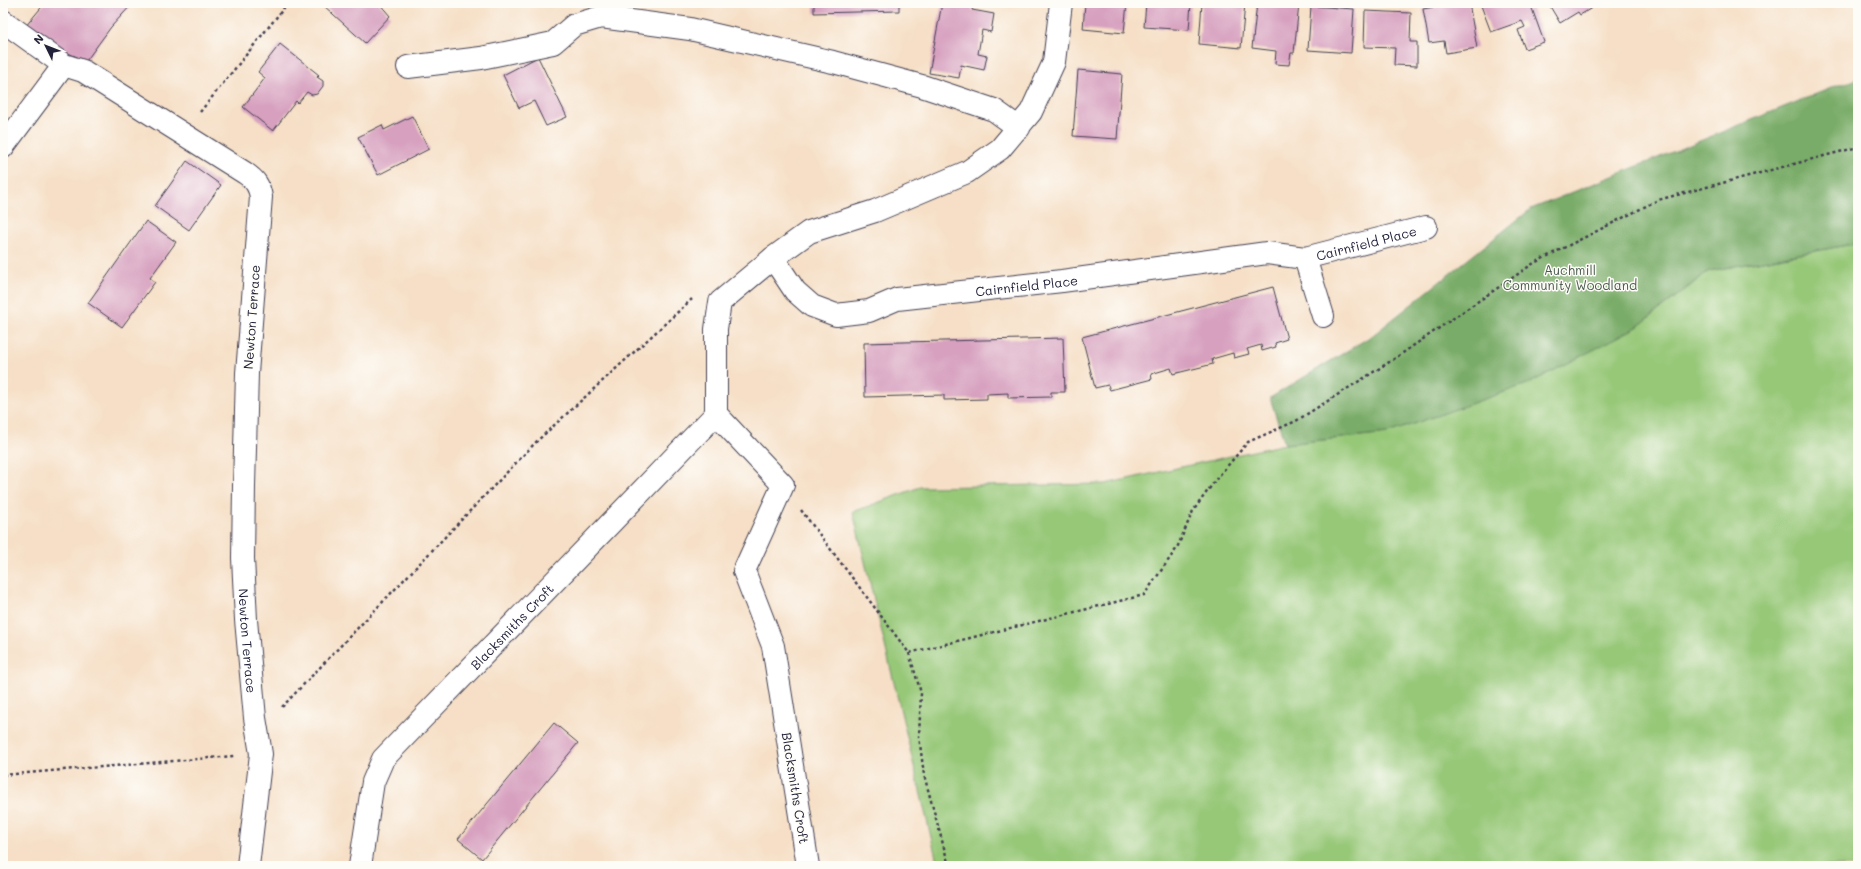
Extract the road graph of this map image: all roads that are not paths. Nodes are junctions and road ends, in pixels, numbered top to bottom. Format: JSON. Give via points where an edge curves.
{"nodes":[{"id":1,"x":1062,"y":3,"type":"edge"},
{"id":2,"x":3,"y":21,"type":"edge"},
{"id":3,"x":64,"y":65,"type":"junction"},
{"id":4,"x":408,"y":67,"type":"dead end"},
{"id":5,"x":1019,"y":128,"type":"junction"},
{"id":6,"x":3,"y":148,"type":"edge"},
{"id":7,"x":1426,"y":227,"type":"dead end"},
{"id":8,"x":773,"y":258,"type":"junction"},
{"id":9,"x":1305,"y":258,"type":"junction"},
{"id":10,"x":1323,"y":316,"type":"dead end"},
{"id":11,"x":716,"y":414,"type":"junction"},
{"id":12,"x":248,"y":866,"type":"edge"},
{"id":13,"x":360,"y":866,"type":"edge"},
{"id":14,"x":808,"y":866,"type":"edge"}],
"edges":[{"from":1,"to":5,"type":"street","via":[[1054,62],[1037,102]]},
{"from":2,"to":3,"type":"street","name":"Newton Terrace"},
{"from":3,"to":6,"type":"street"},
{"from":3,"to":12,"type":"street","name":"Newton Terrace","via":[[83,71],[255,179],[260,193],[247,373],[243,558],[246,620],[261,754]]},
{"from":4,"to":5,"type":"street","via":[[482,58],[553,43],[574,25],[601,17],[690,29],[848,66],[922,86],[994,110]]},
{"from":5,"to":8,"type":"street","via":[[1000,149],[968,172],[875,211],[809,232]]},
{"from":7,"to":9,"type":"street","name":"Cairnfield Place"},
{"from":8,"to":9,"type":"street","name":"Cairnfield Place","via":[[795,290],[812,306],[836,315],[869,311],[897,299],[1062,281],[1267,252]]},
{"from":8,"to":11,"type":"street","via":[[720,302],[716,329]]},
{"from":9,"to":10,"type":"street","name":"Cairnfield Place"},
{"from":11,"to":13,"type":"street","name":"Blacksmiths Croft","via":[[383,759],[373,782]]},
{"from":11,"to":14,"type":"street","name":"Blacksmiths Croft","via":[[783,485],[744,571],[772,646]]}]}
